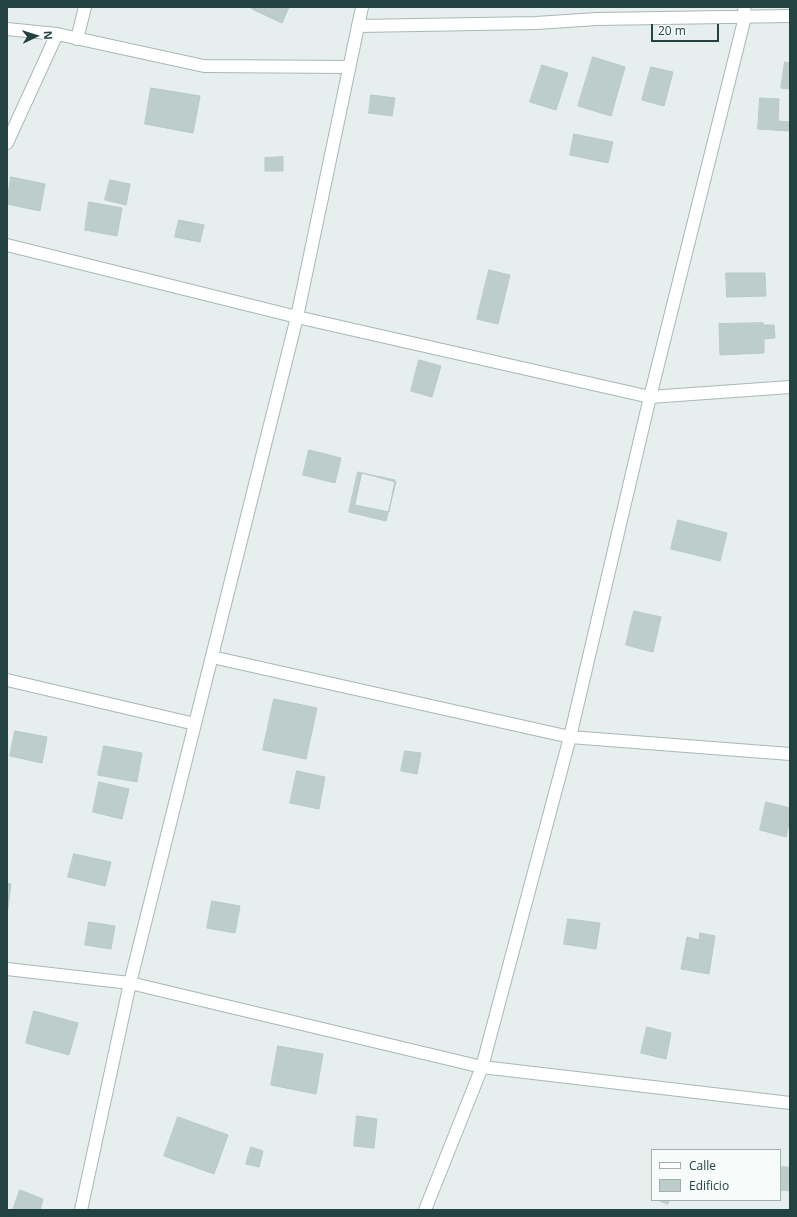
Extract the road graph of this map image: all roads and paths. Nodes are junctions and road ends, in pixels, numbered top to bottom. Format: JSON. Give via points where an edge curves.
{"nodes":[{"id":1,"x":85,"y":7,"type":"edge"},
{"id":2,"x":362,"y":7,"type":"edge"},
{"id":3,"x":744,"y":12,"type":"edge"},
{"id":4,"x":790,"y":16,"type":"edge"},
{"id":5,"x":358,"y":26,"type":"junction"},
{"id":6,"x":7,"y":28,"type":"edge"},
{"id":7,"x":57,"y":34,"type":"junction"},
{"id":8,"x":77,"y":39,"type":"junction"},
{"id":9,"x":349,"y":67,"type":"junction"},
{"id":10,"x":7,"y":143,"type":"edge"},
{"id":11,"x":7,"y":245,"type":"edge"},
{"id":12,"x":296,"y":317,"type":"junction"},
{"id":13,"x":790,"y":387,"type":"edge"},
{"id":14,"x":650,"y":397,"type":"junction"},
{"id":15,"x":212,"y":657,"type":"junction"},
{"id":16,"x":7,"y":680,"type":"edge"},
{"id":17,"x":195,"y":724,"type":"junction"},
{"id":18,"x":570,"y":737,"type":"junction"},
{"id":19,"x":790,"y":754,"type":"edge"},
{"id":20,"x":7,"y":969,"type":"edge"},
{"id":21,"x":130,"y":983,"type":"junction"},
{"id":22,"x":482,"y":1067,"type":"junction"},
{"id":23,"x":790,"y":1103,"type":"edge"},
{"id":24,"x":81,"y":1210,"type":"edge"},
{"id":25,"x":425,"y":1210,"type":"edge"}],
"edges":[{"from":1,"to":8,"type":"street"},
{"from":2,"to":5,"type":"street"},
{"from":3,"to":4,"type":"street"},
{"from":3,"to":5,"type":"street","via":[[536,23]]},
{"from":3,"to":14,"type":"street"},
{"from":5,"to":9,"type":"street"},
{"from":6,"to":7,"type":"street"},
{"from":7,"to":8,"type":"street"},
{"from":7,"to":10,"type":"street"},
{"from":8,"to":9,"type":"street","via":[[204,66]]},
{"from":9,"to":12,"type":"street"},
{"from":11,"to":12,"type":"street"},
{"from":12,"to":14,"type":"street"},
{"from":12,"to":15,"type":"street"},
{"from":13,"to":14,"type":"street"},
{"from":14,"to":18,"type":"street"},
{"from":15,"to":17,"type":"street"},
{"from":15,"to":18,"type":"street"},
{"from":16,"to":17,"type":"street"},
{"from":17,"to":21,"type":"street"},
{"from":18,"to":19,"type":"street"},
{"from":18,"to":22,"type":"street"},
{"from":20,"to":21,"type":"street"},
{"from":21,"to":22,"type":"street"},
{"from":21,"to":24,"type":"street"},
{"from":22,"to":23,"type":"street"},
{"from":22,"to":25,"type":"street"}]}
